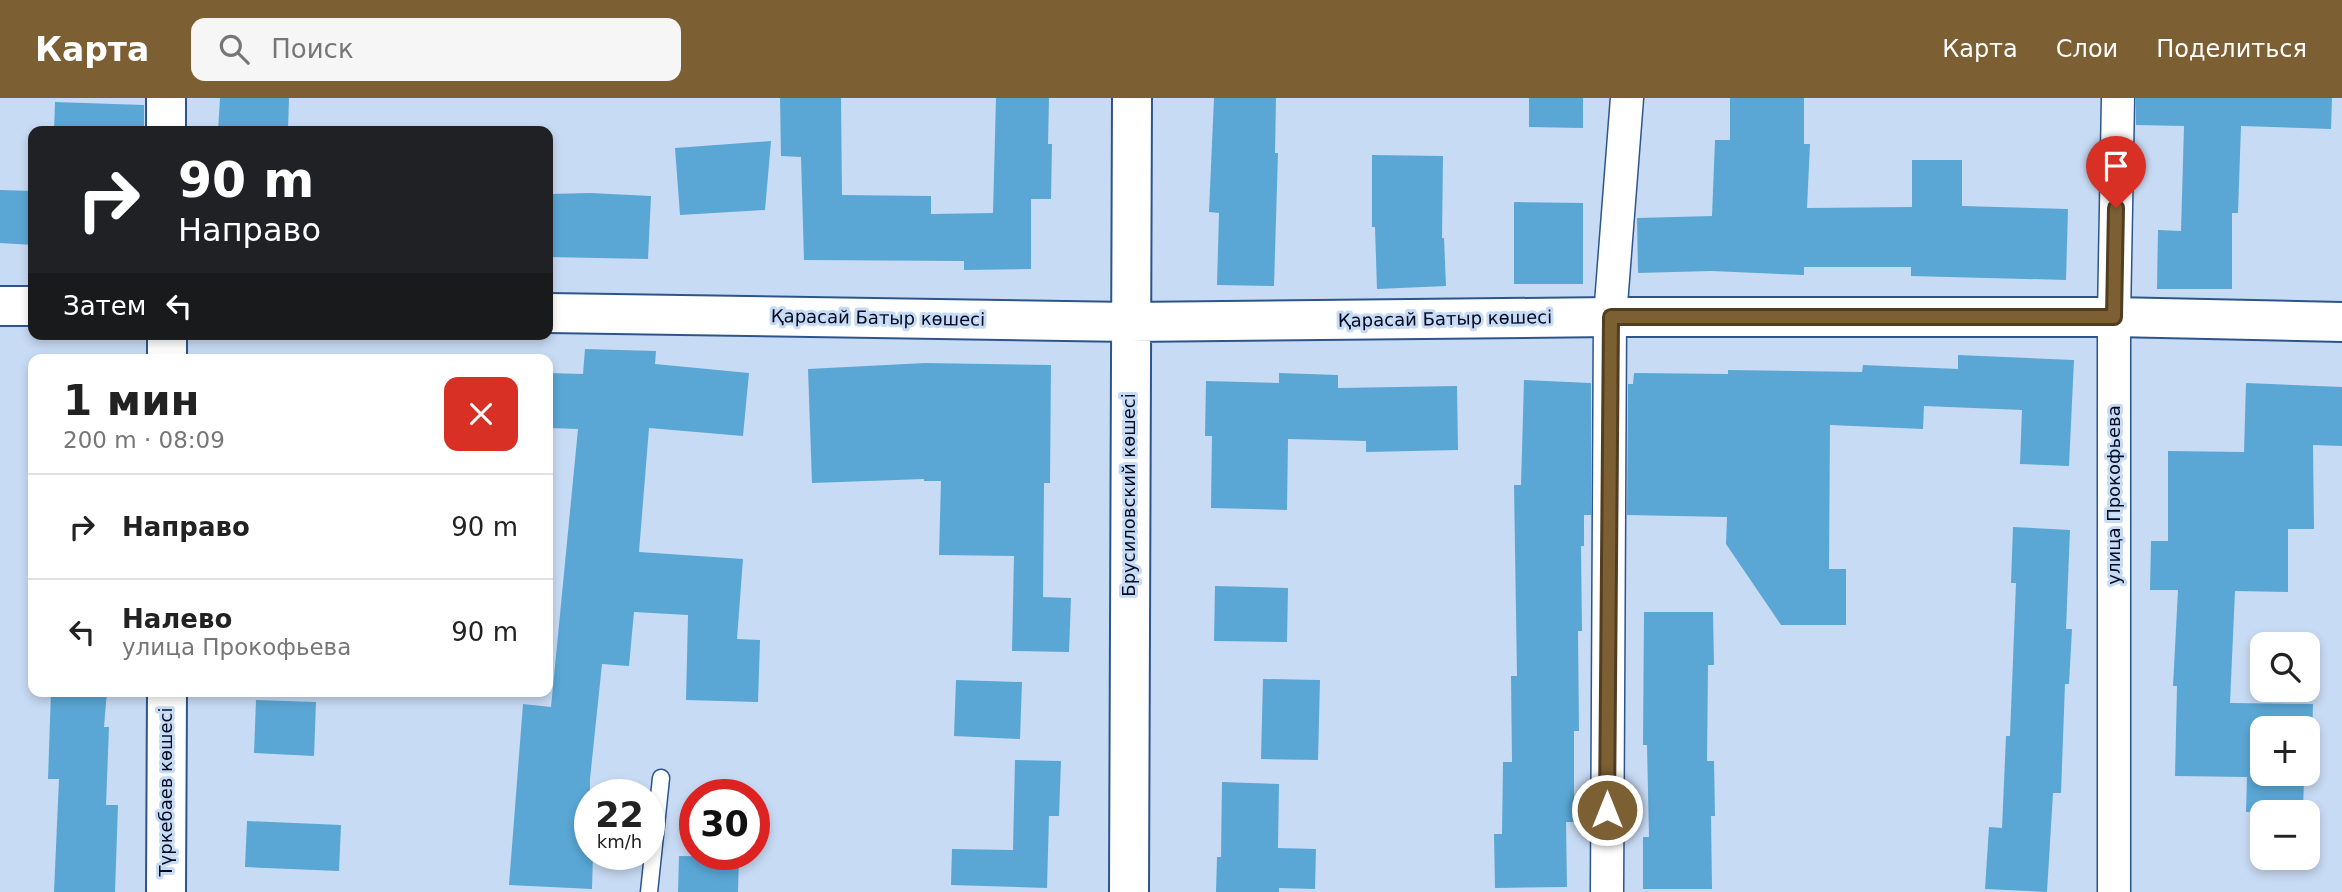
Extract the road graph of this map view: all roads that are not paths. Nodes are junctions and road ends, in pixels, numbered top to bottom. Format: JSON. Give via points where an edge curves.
{"nodes":[{"id":1,"x":166,"y":98,"type":"edge"},
{"id":2,"x":1132,"y":98,"type":"edge"},
{"id":3,"x":1627,"y":98,"type":"edge"},
{"id":4,"x":2118,"y":98,"type":"edge"},
{"id":5,"x":166,"y":126,"type":"edge"},
{"id":6,"x":0,"y":306,"type":"edge"},
{"id":7,"x":28,"y":306,"type":"edge"},
{"id":8,"x":553,"y":313,"type":"edge"},
{"id":9,"x":1611,"y":317,"type":"junction"},
{"id":10,"x":2114,"y":317,"type":"junction"},
{"id":11,"x":1130,"y":322,"type":"junction"},
{"id":12,"x":2342,"y":322,"type":"edge"},
{"id":13,"x":167,"y":697,"type":"edge"},
{"id":14,"x":661,"y":778,"type":"dead end"},
{"id":15,"x":166,"y":892,"type":"edge"},
{"id":16,"x":649,"y":892,"type":"edge"},
{"id":17,"x":1129,"y":892,"type":"edge"},
{"id":18,"x":1607,"y":892,"type":"edge"},
{"id":19,"x":2114,"y":892,"type":"edge"}],
"edges":[{"from":1,"to":5,"type":"street"},
{"from":2,"to":11,"type":"street","name":"Брусиловский көшесі"},
{"from":3,"to":9,"type":"street"},
{"from":4,"to":10,"type":"street","name":"улица Прокофьева"},
{"from":6,"to":7,"type":"street"},
{"from":8,"to":11,"type":"street","name":"Қарасай Батыр көшесі"},
{"from":9,"to":10,"type":"street","name":"Қарасай Батыр көшесі"},
{"from":9,"to":11,"type":"street","name":"Қарасай Батыр көшесі"},
{"from":9,"to":18,"type":"street"},
{"from":10,"to":12,"type":"street","name":"Қарасай Батыр көшесі"},
{"from":10,"to":19,"type":"street","name":"улица Прокофьева"},
{"from":11,"to":17,"type":"street","name":"Брусиловский көшесі"},
{"from":13,"to":15,"type":"street","name":"Түркебаев көшесі"},
{"from":14,"to":16,"type":"lane"}]}
